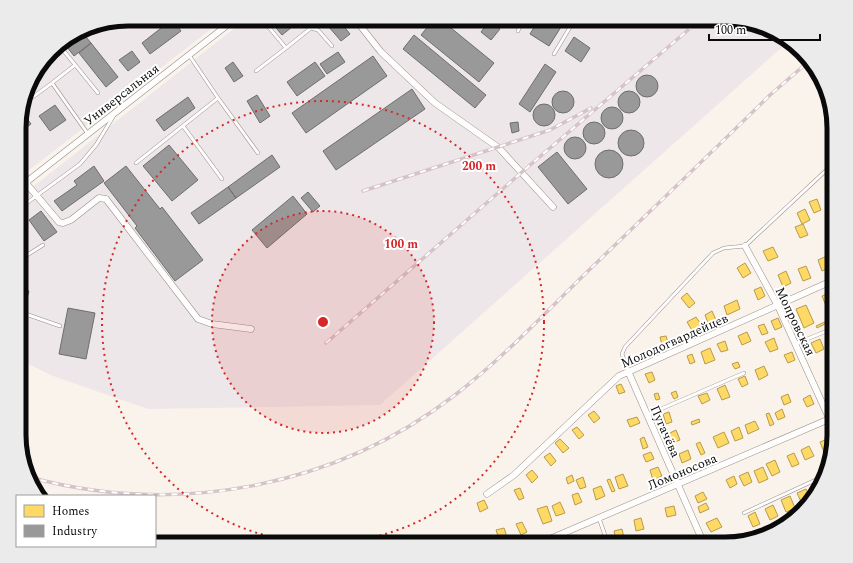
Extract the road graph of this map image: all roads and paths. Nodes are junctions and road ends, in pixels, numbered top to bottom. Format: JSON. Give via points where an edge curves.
{"nodes":[{"id":1,"x":226,"y":26,"type":"edge"},
{"id":2,"x":268,"y":26,"type":"edge"},
{"id":3,"x":361,"y":26,"type":"edge"},
{"id":4,"x":520,"y":26,"type":"edge"},
{"id":5,"x":571,"y":26,"type":"edge"},
{"id":6,"x":518,"y":31,"type":"dead end"},
{"id":7,"x":332,"y":46,"type":"dead end"},
{"id":8,"x":286,"y":48,"type":"junction"},
{"id":9,"x":63,"y":50,"type":"edge"},
{"id":10,"x":554,"y":54,"type":"dead end"},
{"id":11,"x":189,"y":55,"type":"junction"},
{"id":12,"x":75,"y":65,"type":"junction"},
{"id":13,"x":256,"y":71,"type":"dead end"},
{"id":14,"x":52,"y":83,"type":"junction"},
{"id":15,"x":98,"y":94,"type":"dead end"},
{"id":16,"x":30,"y":98,"type":"edge"},
{"id":17,"x":218,"y":98,"type":"junction"},
{"id":18,"x":113,"y":115,"type":"junction"},
{"id":19,"x":183,"y":126,"type":"junction"},
{"id":20,"x":88,"y":134,"type":"junction"},
{"id":21,"x":258,"y":153,"type":"dead end"},
{"id":22,"x":136,"y":163,"type":"dead end"},
{"id":23,"x":827,"y":169,"type":"edge"},
{"id":24,"x":222,"y":179,"type":"dead end"},
{"id":25,"x":26,"y":183,"type":"edge"},
{"id":26,"x":26,"y":188,"type":"edge"},
{"id":27,"x":36,"y":196,"type":"junction"},
{"id":28,"x":26,"y":204,"type":"edge"},
{"id":29,"x":553,"y":207,"type":"dead end"},
{"id":30,"x":43,"y":245,"type":"dead end"},
{"id":31,"x":745,"y":246,"type":"junction"},
{"id":32,"x":26,"y":256,"type":"edge"},
{"id":33,"x":827,"y":283,"type":"edge"},
{"id":34,"x":778,"y":306,"type":"junction"},
{"id":35,"x":26,"y":314,"type":"edge"},
{"id":36,"x":60,"y":326,"type":"dead end"},
{"id":37,"x":250,"y":329,"type":"dead end"},
{"id":38,"x":827,"y":331,"type":"edge"},
{"id":39,"x":795,"y":344,"type":"junction"},
{"id":40,"x":628,"y":371,"type":"junction"},
{"id":41,"x":744,"y":372,"type":"dead end"},
{"id":42,"x":827,"y":408,"type":"edge"},
{"id":43,"x":647,"y":415,"type":"junction"},
{"id":44,"x":827,"y":420,"type":"edge"},
{"id":45,"x":816,"y":480,"type":"edge"},
{"id":46,"x":678,"y":485,"type":"junction"},
{"id":47,"x":487,"y":494,"type":"dead end"},
{"id":48,"x":744,"y":513,"type":"dead end"},
{"id":49,"x":599,"y":518,"type":"junction"},
{"id":50,"x":554,"y":537,"type":"edge"},
{"id":51,"x":606,"y":537,"type":"edge"},
{"id":52,"x":701,"y":537,"type":"edge"}],
"edges":[{"from":1,"to":11,"type":"street","name":"Универсальная"},
{"from":2,"to":8,"type":"lane"},
{"from":3,"to":29,"type":"street","via":[[381,52],[435,103],[499,148]]},
{"from":4,"to":6,"type":"lane"},
{"from":5,"to":10,"type":"lane"},
{"from":7,"to":8,"type":"lane","via":[[318,30],[311,28]]},
{"from":8,"to":13,"type":"lane"},
{"from":9,"to":12,"type":"lane"},
{"from":11,"to":17,"type":"lane"},
{"from":11,"to":18,"type":"street","name":"Универсальная"},
{"from":12,"to":14,"type":"lane"},
{"from":12,"to":15,"type":"lane"},
{"from":14,"to":16,"type":"lane"},
{"from":14,"to":20,"type":"lane"},
{"from":17,"to":19,"type":"lane"},
{"from":17,"to":21,"type":"lane"},
{"from":18,"to":20,"type":"street","name":"Универсальная"},
{"from":18,"to":27,"type":"lane","via":[[90,153],[80,164]]},
{"from":19,"to":22,"type":"lane"},
{"from":19,"to":24,"type":"lane"},
{"from":20,"to":25,"type":"street","name":"Универсальная"},
{"from":23,"to":31,"type":"lane"},
{"from":26,"to":27,"type":"street"},
{"from":27,"to":28,"type":"lane"},
{"from":27,"to":37,"type":"street","via":[[56,220],[63,223],[71,220],[99,198],[106,199],[198,318],[212,324]]},
{"from":30,"to":32,"type":"lane"},
{"from":31,"to":34,"type":"street","name":"Мопровская"},
{"from":31,"to":40,"type":"lane","via":[[724,248],[713,253],[666,303],[623,349],[622,357]]},
{"from":33,"to":34,"type":"street","name":"Молодогвардейцев"},
{"from":34,"to":39,"type":"street","name":"Мопровская"},
{"from":34,"to":40,"type":"street","name":"Молодогвардейцев"},
{"from":35,"to":36,"type":"lane"},
{"from":38,"to":39,"type":"lane"},
{"from":39,"to":42,"type":"street","name":"Мопровская"},
{"from":40,"to":43,"type":"street","name":"Пугачёва"},
{"from":40,"to":47,"type":"street","name":"Молодогвардейцев","via":[[619,376],[514,475]]},
{"from":41,"to":43,"type":"lane"},
{"from":43,"to":46,"type":"street","name":"Пугачёва"},
{"from":44,"to":46,"type":"street","name":"Ломоносова"},
{"from":45,"to":48,"type":"lane"},
{"from":46,"to":49,"type":"street","name":"Ломоносова"},
{"from":46,"to":52,"type":"street","name":"Пугачёва"},
{"from":49,"to":50,"type":"street","name":"Ломоносова"},
{"from":49,"to":51,"type":"lane"}]}
